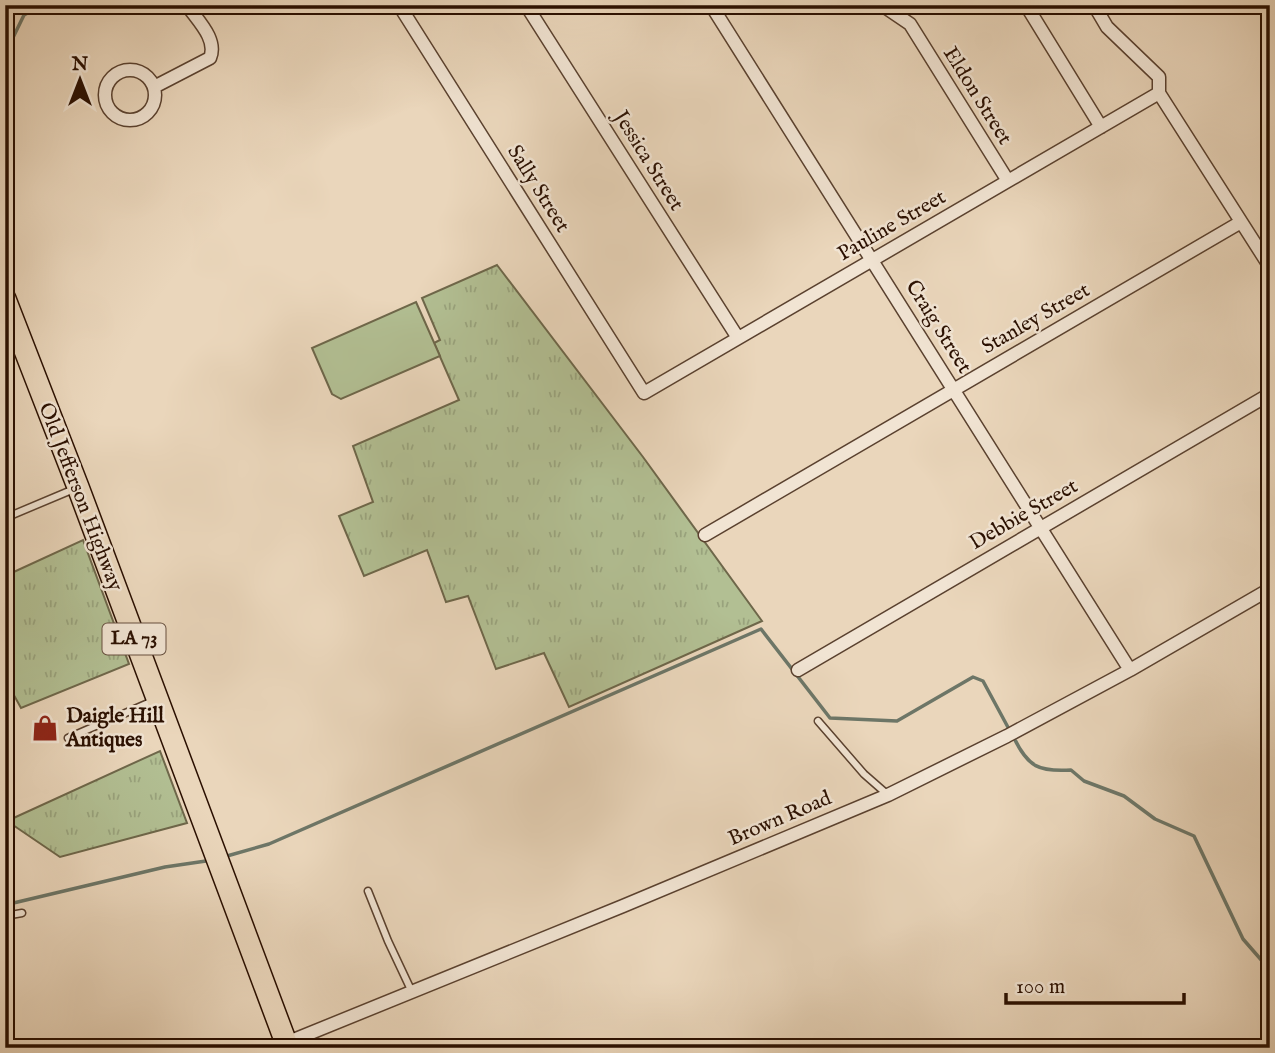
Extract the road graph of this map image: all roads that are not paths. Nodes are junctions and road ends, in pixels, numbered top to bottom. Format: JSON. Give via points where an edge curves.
{"nodes":[{"id":1,"x":187,"y":5,"type":"edge"},
{"id":2,"x":399,"y":5,"type":"edge"},
{"id":3,"x":526,"y":5,"type":"edge"},
{"id":4,"x":711,"y":5,"type":"edge"},
{"id":5,"x":883,"y":5,"type":"edge"},
{"id":6,"x":1026,"y":5,"type":"edge"},
{"id":7,"x":1094,"y":5,"type":"edge"},
{"id":8,"x":154,"y":87,"type":"junction"},
{"id":9,"x":1159,"y":93,"type":"junction"},
{"id":10,"x":1101,"y":127,"type":"junction"},
{"id":11,"x":1007,"y":181,"type":"junction"},
{"id":12,"x":1241,"y":222,"type":"junction"},
{"id":13,"x":873,"y":260,"type":"junction"},
{"id":14,"x":1270,"y":267,"type":"edge"},
{"id":15,"x":5,"y":299,"type":"edge"},
{"id":16,"x":738,"y":338,"type":"junction"},
{"id":17,"x":954,"y":389,"type":"junction"},
{"id":18,"x":644,"y":393,"type":"joint"},
{"id":19,"x":1270,"y":394,"type":"edge"},
{"id":20,"x":78,"y":487,"type":"junction"},
{"id":21,"x":5,"y":518,"type":"edge"},
{"id":22,"x":1041,"y":528,"type":"junction"},
{"id":23,"x":705,"y":535,"type":"dead end"},
{"id":24,"x":1270,"y":589,"type":"edge"},
{"id":25,"x":798,"y":670,"type":"dead end"},
{"id":26,"x":1130,"y":670,"type":"junction"},
{"id":27,"x":158,"y":699,"type":"junction"},
{"id":28,"x":818,"y":721,"type":"dead end"},
{"id":29,"x":68,"y":737,"type":"dead end"},
{"id":30,"x":888,"y":795,"type":"junction"},
{"id":31,"x":368,"y":891,"type":"dead end"},
{"id":32,"x":22,"y":913,"type":"dead end"},
{"id":33,"x":5,"y":916,"type":"edge"},
{"id":34,"x":412,"y":992,"type":"junction"},
{"id":35,"x":287,"y":1045,"type":"edge"}],
"edges":[{"from":1,"to":8,"type":"street","via":[[208,34],[213,47],[210,58]]},
{"from":2,"to":18,"type":"street","name":"Sally Street"},
{"from":3,"to":16,"type":"street","name":"Jessica Street"},
{"from":4,"to":13,"type":"street","name":"Craig Street"},
{"from":5,"to":11,"type":"street","name":"Eldon Street","via":[[910,24]]},
{"from":6,"to":10,"type":"street"},
{"from":7,"to":9,"type":"street","via":[[1107,27],[1159,77]]},
{"from":8,"to":8,"type":"street","via":[[142,73],[124,71],[109,80],[106,103],[121,118],[142,118],[155,101]]},
{"from":9,"to":10,"type":"street","name":"Pauline Street"},
{"from":9,"to":12,"type":"street"},
{"from":10,"to":11,"type":"street","name":"Pauline Street"},
{"from":11,"to":13,"type":"street","name":"Pauline Street"},
{"from":12,"to":14,"type":"street"},
{"from":12,"to":17,"type":"street","name":"Stanley Street"},
{"from":13,"to":16,"type":"street","name":"Pauline Street"},
{"from":13,"to":17,"type":"street","name":"Craig Street"},
{"from":15,"to":20,"type":"main road","name":"Old Jefferson Highway","number":"LA 73"},
{"from":16,"to":18,"type":"street","name":"Pauline Street"},
{"from":17,"to":22,"type":"street","name":"Craig Street"},
{"from":17,"to":23,"type":"street","name":"Stanley Street"},
{"from":19,"to":22,"type":"street","name":"Debbie Street"},
{"from":20,"to":21,"type":"lane"},
{"from":20,"to":27,"type":"main road","name":"Old Jefferson Highway","number":"LA 73"},
{"from":22,"to":25,"type":"street","name":"Debbie Street"},
{"from":22,"to":26,"type":"street","name":"Craig Street"},
{"from":24,"to":26,"type":"street","name":"Brown Road"},
{"from":26,"to":30,"type":"street","name":"Brown Road"},
{"from":27,"to":29,"type":"lane"},
{"from":27,"to":35,"type":"main road","name":"Old Jefferson Highway","number":"LA 73"},
{"from":28,"to":30,"type":"lane"},
{"from":30,"to":34,"type":"street","name":"Brown Road"},
{"from":31,"to":34,"type":"lane"},
{"from":32,"to":33,"type":"lane"},
{"from":34,"to":35,"type":"street","name":"Brown Road"}]}
